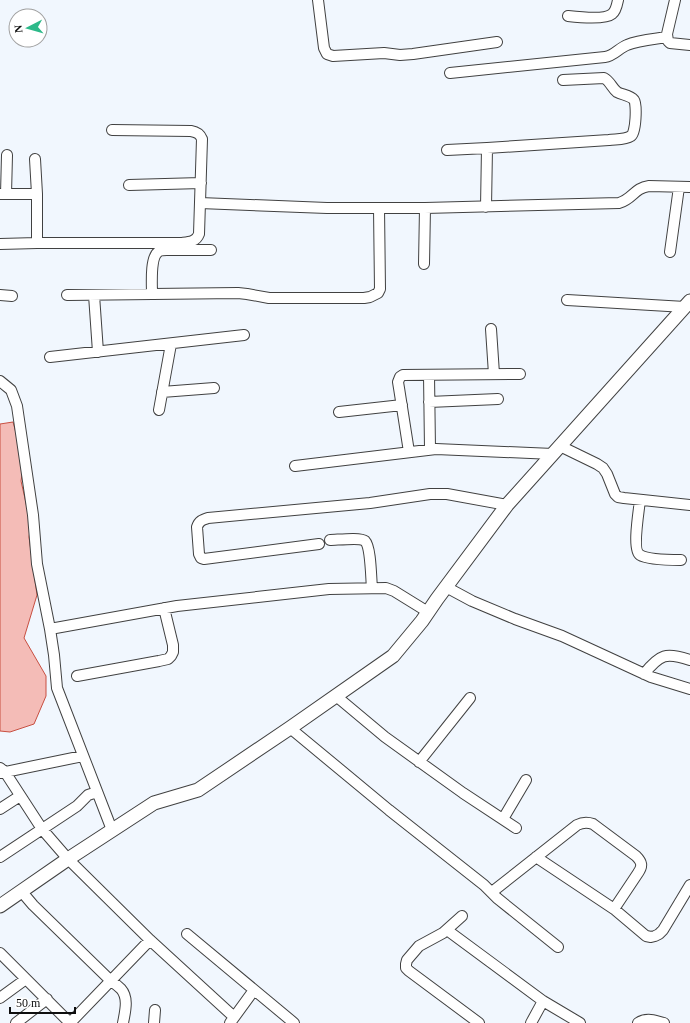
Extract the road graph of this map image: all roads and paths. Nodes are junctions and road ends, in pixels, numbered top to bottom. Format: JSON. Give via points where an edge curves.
{"nodes":[{"id":1,"x":318,"y":0,"type":"edge"},
{"id":2,"x":618,"y":0,"type":"edge"},
{"id":3,"x":675,"y":0,"type":"edge"},
{"id":4,"x":568,"y":16,"type":"dead end"},
{"id":5,"x":667,"y":38,"type":"junction"},
{"id":6,"x":497,"y":42,"type":"dead end"},
{"id":7,"x":690,"y":45,"type":"edge"},
{"id":8,"x":450,"y":73,"type":"dead end"},
{"id":9,"x":563,"y":80,"type":"dead end"},
{"id":10,"x":112,"y":130,"type":"dead end"},
{"id":11,"x":487,"y":148,"type":"junction"},
{"id":12,"x":447,"y":150,"type":"dead end"},
{"id":13,"x":7,"y":155,"type":"dead end"},
{"id":14,"x":35,"y":159,"type":"dead end"},
{"id":15,"x":200,"y":183,"type":"junction"},
{"id":16,"x":129,"y":185,"type":"dead end"},
{"id":17,"x":679,"y":187,"type":"junction"},
{"id":18,"x":690,"y":187,"type":"edge"},
{"id":19,"x":3,"y":194,"type":"edge"},
{"id":20,"x":37,"y":194,"type":"junction"},
{"id":21,"x":200,"y":203,"type":"junction"},
{"id":22,"x":486,"y":207,"type":"junction"},
{"id":23,"x":378,"y":208,"type":"junction"},
{"id":24,"x":425,"y":208,"type":"junction"},
{"id":25,"x":37,"y":243,"type":"junction"},
{"id":26,"x":0,"y":244,"type":"edge"},
{"id":27,"x":211,"y":250,"type":"dead end"},
{"id":28,"x":670,"y":252,"type":"dead end"},
{"id":29,"x":424,"y":264,"type":"dead end"},
{"id":30,"x":152,"y":294,"type":"junction"},
{"id":31,"x":0,"y":295,"type":"edge"},
{"id":32,"x":68,"y":295,"type":"dead end"},
{"id":33,"x":94,"y":295,"type":"junction"},
{"id":34,"x":12,"y":296,"type":"dead end"},
{"id":35,"x":566,"y":300,"type":"dead end"},
{"id":36,"x":687,"y":304,"type":"edge"},
{"id":37,"x":492,"y":329,"type":"dead end"},
{"id":38,"x":244,"y":335,"type":"dead end"},
{"id":39,"x":171,"y":344,"type":"junction"},
{"id":40,"x":98,"y":352,"type":"junction"},
{"id":41,"x":50,"y":357,"type":"dead end"},
{"id":42,"x":494,"y":374,"type":"junction"},
{"id":43,"x":520,"y":374,"type":"dead end"},
{"id":44,"x":429,"y":375,"type":"junction"},
{"id":45,"x":0,"y":381,"type":"edge"},
{"id":46,"x":214,"y":388,"type":"dead end"},
{"id":47,"x":162,"y":392,"type":"junction"},
{"id":48,"x":498,"y":399,"type":"dead end"},
{"id":49,"x":429,"y":402,"type":"junction"},
{"id":50,"x":402,"y":405,"type":"junction"},
{"id":51,"x":159,"y":410,"type":"dead end"},
{"id":52,"x":339,"y":412,"type":"dead end"},
{"id":53,"x":430,"y":449,"type":"junction"},
{"id":54,"x":557,"y":450,"type":"junction"},
{"id":55,"x":409,"y":452,"type":"junction"},
{"id":56,"x":295,"y":466,"type":"dead end"},
{"id":57,"x":640,"y":500,"type":"junction"},
{"id":58,"x":507,"y":505,"type":"junction"},
{"id":59,"x":690,"y":505,"type":"edge"},
{"id":60,"x":330,"y":540,"type":"dead end"},
{"id":61,"x":319,"y":544,"type":"dead end"},
{"id":62,"x":681,"y":560,"type":"dead end"},
{"id":63,"x":446,"y":587,"type":"junction"},
{"id":64,"x":372,"y":588,"type":"junction"},
{"id":65,"x":164,"y":608,"type":"junction"},
{"id":66,"x":428,"y":612,"type":"junction"},
{"id":67,"x":50,"y":629,"type":"junction"},
{"id":68,"x":690,"y":660,"type":"edge"},
{"id":69,"x":644,"y":674,"type":"junction"},
{"id":70,"x":77,"y":676,"type":"dead end"},
{"id":71,"x":690,"y":689,"type":"edge"},
{"id":72,"x":336,"y":696,"type":"junction"},
{"id":73,"x":470,"y":698,"type":"dead end"},
{"id":74,"x":290,"y":728,"type":"junction"},
{"id":75,"x":84,"y":756,"type":"junction"},
{"id":76,"x":419,"y":762,"type":"junction"},
{"id":77,"x":2,"y":771,"type":"edge"},
{"id":78,"x":526,"y":780,"type":"dead end"},
{"id":79,"x":97,"y":792,"type":"junction"},
{"id":80,"x":20,"y":796,"type":"junction"},
{"id":81,"x":0,"y":809,"type":"edge"},
{"id":82,"x":504,"y":819,"type":"junction"},
{"id":83,"x":516,"y":828,"type":"dead end"},
{"id":84,"x":42,"y":829,"type":"junction"},
{"id":85,"x":112,"y":830,"type":"junction"},
{"id":86,"x":0,"y":857,"type":"edge"},
{"id":87,"x":536,"y":857,"type":"junction"},
{"id":88,"x":68,"y":859,"type":"junction"},
{"id":89,"x":690,"y":884,"type":"edge"},
{"id":90,"x":22,"y":892,"type":"junction"},
{"id":91,"x":492,"y":892,"type":"junction"},
{"id":92,"x":0,"y":906,"type":"edge"},
{"id":93,"x":614,"y":909,"type":"junction"},
{"id":94,"x":462,"y":916,"type":"dead end"},
{"id":95,"x":447,"y":930,"type":"junction"},
{"id":96,"x":187,"y":934,"type":"dead end"},
{"id":97,"x":150,"y":940,"type":"junction"},
{"id":98,"x":558,"y":947,"type":"dead end"},
{"id":99,"x":2,"y":959,"type":"edge"},
{"id":100,"x":26,"y":979,"type":"junction"},
{"id":101,"x":111,"y":981,"type":"junction"},
{"id":102,"x":254,"y":990,"type":"junction"},
{"id":103,"x":0,"y":998,"type":"edge"},
{"id":104,"x":47,"y":1000,"type":"junction"},
{"id":105,"x":543,"y":1001,"type":"junction"},
{"id":106,"x":155,"y":1010,"type":"dead end"},
{"id":107,"x":232,"y":1020,"type":"edge"},
{"id":108,"x":66,"y":1022,"type":"edge"},
{"id":109,"x":16,"y":1023,"type":"edge"},
{"id":110,"x":123,"y":1023,"type":"edge"},
{"id":111,"x":154,"y":1023,"type":"edge"},
{"id":112,"x":294,"y":1023,"type":"edge"},
{"id":113,"x":479,"y":1023,"type":"edge"},
{"id":114,"x":531,"y":1023,"type":"edge"},
{"id":115,"x":580,"y":1023,"type":"edge"},
{"id":116,"x":638,"y":1023,"type":"edge"},
{"id":117,"x":664,"y":1023,"type":"edge"}],
"edges":[{"from":1,"to":6,"type":"street","via":[[324,48],[329,55],[406,55]]},
{"from":2,"to":4,"type":"street","via":[[615,11],[609,16]]},
{"from":3,"to":5,"type":"street"},
{"from":5,"to":7,"type":"street","via":[[670,43]]},
{"from":5,"to":8,"type":"street","via":[[627,44],[605,57]]},
{"from":9,"to":11,"type":"street","via":[[604,78],[619,93],[633,98],[636,107],[631,136]]},
{"from":10,"to":15,"type":"street","via":[[191,131],[200,134]]},
{"from":11,"to":12,"type":"street"},
{"from":11,"to":22,"type":"street"},
{"from":13,"to":19,"type":"street"},
{"from":14,"to":20,"type":"street"},
{"from":15,"to":16,"type":"street"},
{"from":15,"to":21,"type":"street"},
{"from":17,"to":18,"type":"street"},
{"from":17,"to":22,"type":"street","via":[[643,187],[626,201],[619,203]]},
{"from":17,"to":28,"type":"street"},
{"from":19,"to":20,"type":"street"},
{"from":20,"to":25,"type":"street"},
{"from":21,"to":23,"type":"street"},
{"from":21,"to":25,"type":"street","via":[[199,234],[194,241]]},
{"from":22,"to":24,"type":"street"},
{"from":23,"to":24,"type":"street"},
{"from":23,"to":30,"type":"street","via":[[380,289],[375,295],[364,298],[269,298],[246,294]]},
{"from":24,"to":29,"type":"street"},
{"from":25,"to":26,"type":"street"},
{"from":27,"to":30,"type":"street","via":[[157,252],[153,262]]},
{"from":30,"to":33,"type":"street"},
{"from":31,"to":34,"type":"street"},
{"from":32,"to":33,"type":"street"},
{"from":33,"to":40,"type":"street"},
{"from":35,"to":36,"type":"street"},
{"from":36,"to":54,"type":"street"},
{"from":37,"to":42,"type":"street"},
{"from":38,"to":39,"type":"street"},
{"from":39,"to":40,"type":"street"},
{"from":39,"to":47,"type":"street"},
{"from":40,"to":41,"type":"street"},
{"from":42,"to":43,"type":"street"},
{"from":42,"to":44,"type":"street"},
{"from":44,"to":49,"type":"street"},
{"from":44,"to":50,"type":"street","via":[[400,377],[398,382]]},
{"from":45,"to":67,"type":"street","via":[[11,390],[18,406],[37,564]]},
{"from":46,"to":47,"type":"street"},
{"from":47,"to":51,"type":"street"},
{"from":48,"to":49,"type":"street"},
{"from":49,"to":53,"type":"street"},
{"from":50,"to":52,"type":"street"},
{"from":50,"to":55,"type":"street"},
{"from":53,"to":54,"type":"street"},
{"from":53,"to":55,"type":"street"},
{"from":54,"to":57,"type":"street","via":[[603,468],[618,497]]},
{"from":54,"to":58,"type":"street"},
{"from":55,"to":56,"type":"street"},
{"from":57,"to":59,"type":"street"},
{"from":57,"to":62,"type":"street","via":[[636,541],[638,553],[647,558]]},
{"from":58,"to":61,"type":"street","via":[[447,494],[430,494],[370,503],[208,518],[200,521],[197,527],[201,558]]},
{"from":58,"to":63,"type":"street"},
{"from":60,"to":64,"type":"street","via":[[365,541],[368,546]]},
{"from":63,"to":66,"type":"street"},
{"from":63,"to":69,"type":"street","via":[[472,601],[562,636]]},
{"from":64,"to":65,"type":"street","via":[[329,589]]},
{"from":64,"to":66,"type":"street","via":[[386,588]]},
{"from":65,"to":67,"type":"street"},
{"from":65,"to":70,"type":"street","via":[[173,645],[173,652],[168,659]]},
{"from":66,"to":72,"type":"street","via":[[393,656]]},
{"from":67,"to":75,"type":"street","via":[[57,688]]},
{"from":68,"to":69,"type":"street","via":[[666,655],[653,663]]},
{"from":69,"to":71,"type":"street"},
{"from":72,"to":74,"type":"street"},
{"from":72,"to":76,"type":"street"},
{"from":73,"to":76,"type":"street"},
{"from":74,"to":85,"type":"street","via":[[198,790],[154,803]]},
{"from":74,"to":91,"type":"street"},
{"from":75,"to":77,"type":"street"},
{"from":75,"to":79,"type":"street"},
{"from":76,"to":82,"type":"street"},
{"from":77,"to":80,"type":"street"},
{"from":78,"to":82,"type":"street"},
{"from":79,"to":84,"type":"street","via":[[88,795],[78,806]]},
{"from":79,"to":85,"type":"street"},
{"from":80,"to":81,"type":"street"},
{"from":80,"to":84,"type":"street"},
{"from":82,"to":83,"type":"street"},
{"from":84,"to":86,"type":"street"},
{"from":84,"to":88,"type":"street"},
{"from":85,"to":88,"type":"street"},
{"from":87,"to":91,"type":"street"},
{"from":87,"to":93,"type":"street"},
{"from":87,"to":93,"type":"street","via":[[582,822],[593,824],[642,863],[641,869]]},
{"from":88,"to":90,"type":"street"},
{"from":88,"to":97,"type":"street"},
{"from":89,"to":93,"type":"street","via":[[664,930],[655,936],[646,936]]},
{"from":90,"to":92,"type":"street"},
{"from":90,"to":101,"type":"street"},
{"from":91,"to":98,"type":"street"},
{"from":94,"to":95,"type":"street"},
{"from":95,"to":105,"type":"street"},
{"from":95,"to":113,"type":"street","via":[[419,946],[407,960],[406,968]]},
{"from":96,"to":102,"type":"street"},
{"from":97,"to":101,"type":"street"},
{"from":97,"to":107,"type":"street"},
{"from":99,"to":100,"type":"street"},
{"from":100,"to":103,"type":"street"},
{"from":100,"to":104,"type":"street"},
{"from":101,"to":108,"type":"street"},
{"from":101,"to":110,"type":"street","via":[[125,995]]},
{"from":102,"to":107,"type":"street"},
{"from":102,"to":112,"type":"street"},
{"from":104,"to":108,"type":"street"},
{"from":104,"to":109,"type":"street"},
{"from":105,"to":114,"type":"street"},
{"from":105,"to":115,"type":"street"},
{"from":106,"to":111,"type":"street"},
{"from":116,"to":117,"type":"street","via":[[647,1019]]}]}
